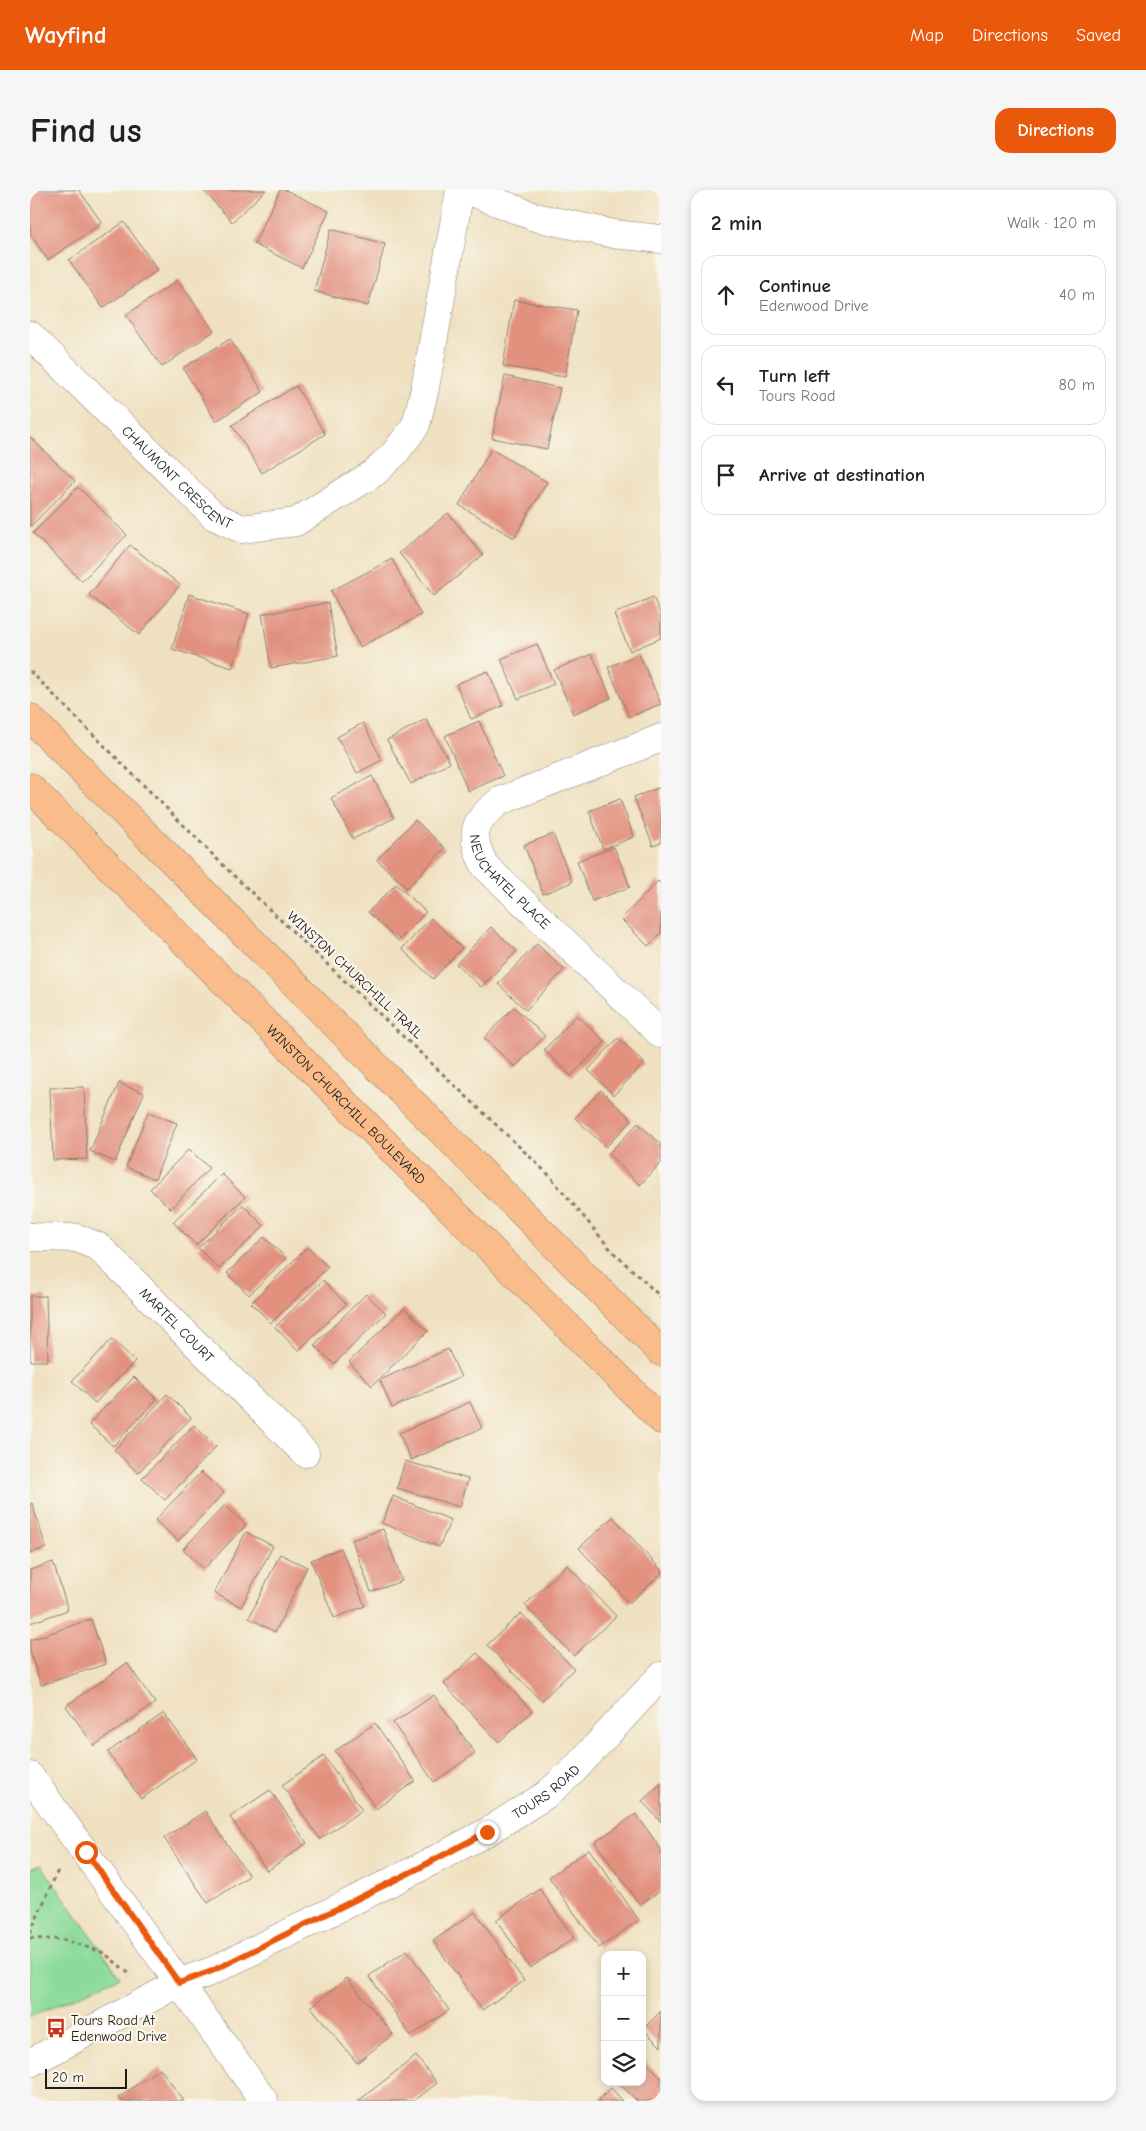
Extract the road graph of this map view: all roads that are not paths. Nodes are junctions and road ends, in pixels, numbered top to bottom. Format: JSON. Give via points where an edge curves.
{"nodes":[{"id":1,"x":460,"y":190,"type":"edge"},
{"id":2,"x":467,"y":190,"type":"edge"},
{"id":3,"x":661,"y":239,"type":"edge"},
{"id":4,"x":30,"y":334,"type":"edge"},
{"id":5,"x":30,"y":718,"type":"edge"},
{"id":6,"x":661,"y":738,"type":"edge"},
{"id":7,"x":30,"y":787,"type":"edge"},
{"id":8,"x":661,"y":1034,"type":"edge"},
{"id":9,"x":30,"y":1237,"type":"edge"},
{"id":10,"x":661,"y":1352,"type":"edge"},
{"id":11,"x":661,"y":1420,"type":"edge"},
{"id":12,"x":305,"y":1453,"type":"dead end"},
{"id":13,"x":661,"y":1676,"type":"edge"},
{"id":14,"x":30,"y":1776,"type":"edge"},
{"id":15,"x":179,"y":1983,"type":"junction"},
{"id":16,"x":30,"y":2063,"type":"edge"},
{"id":17,"x":264,"y":2101,"type":"edge"}],
"edges":[{"from":1,"to":4,"type":"street","name":"CHAUMONT CRESCENT","via":[[416,425],[374,474],[296,522],[242,529],[214,516]]},
{"from":2,"to":3,"type":"street","via":[[534,217],[614,234]]},
{"from":5,"to":10,"type":"main road"},
{"from":6,"to":8,"type":"street","name":"NEUCHATEL PLACE","via":[[500,801],[484,813],[475,831],[476,849],[485,866]]},
{"from":7,"to":11,"type":"main road","name":"WINSTON CHURCHILL BOULEVARD"},
{"from":9,"to":12,"type":"street","name":"MARTEL COURT","via":[[77,1238],[99,1247]]},
{"from":13,"to":15,"type":"street","name":"TOURS ROAD","via":[[573,1771],[538,1800],[419,1868],[212,1971]]},
{"from":14,"to":15,"type":"street"},
{"from":15,"to":16,"type":"street","name":"TOURS ROAD"},
{"from":15,"to":17,"type":"street"}]}
